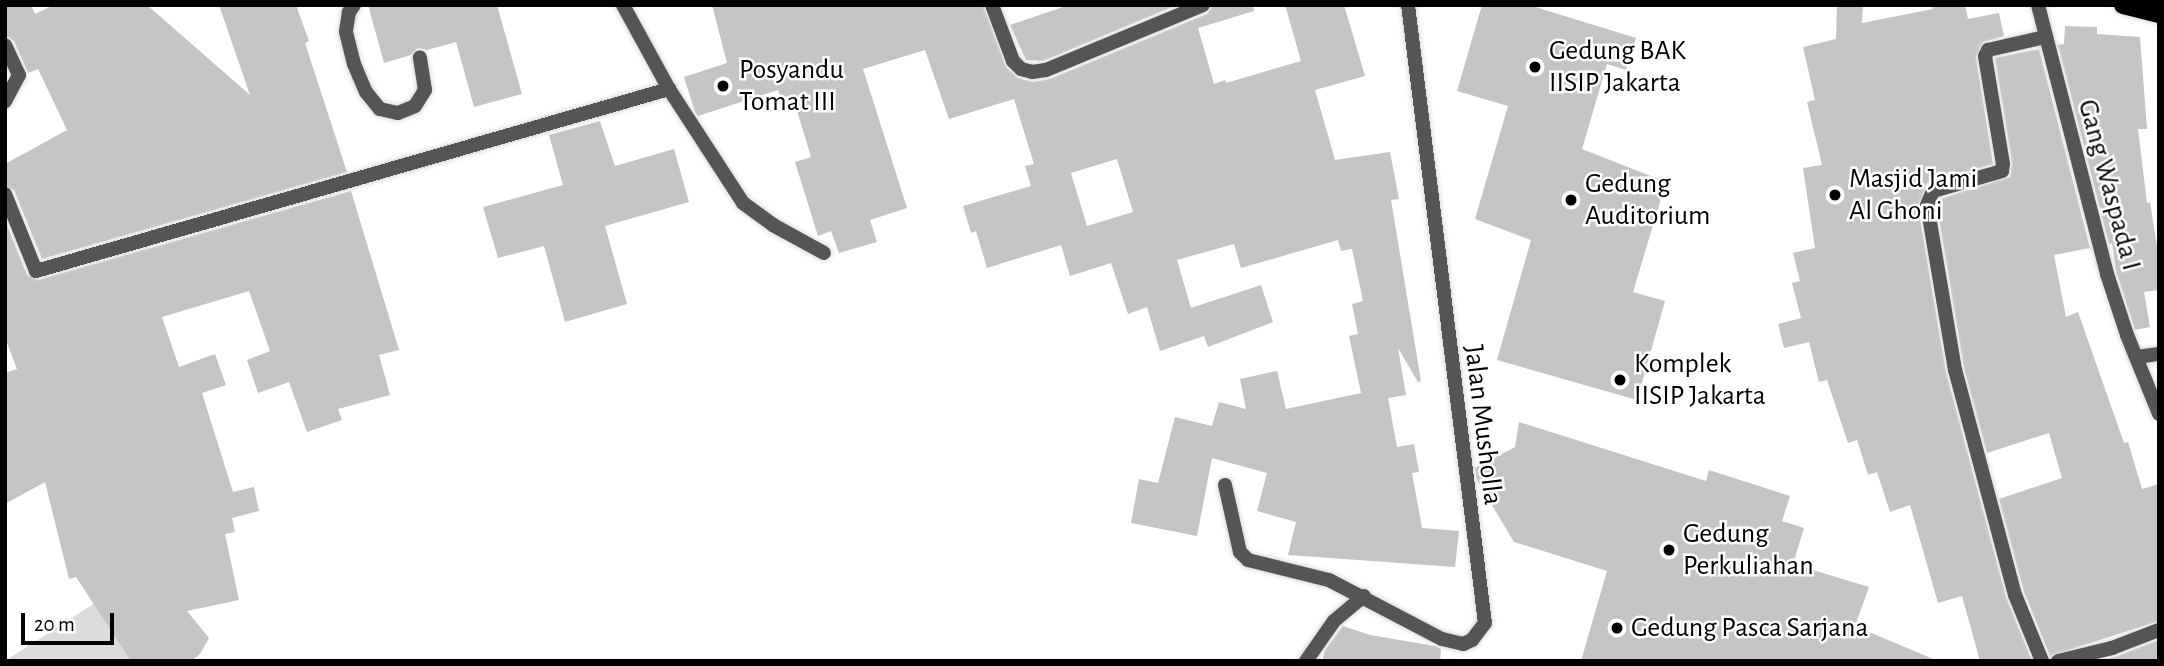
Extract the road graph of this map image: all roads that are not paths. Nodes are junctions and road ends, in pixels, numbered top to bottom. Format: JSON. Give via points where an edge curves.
{"nodes":[{"id":1,"x":354,"y":5,"type":"edge"},
{"id":2,"x":623,"y":5,"type":"edge"},
{"id":3,"x":992,"y":5,"type":"edge"},
{"id":4,"x":1203,"y":5,"type":"edge"},
{"id":5,"x":1408,"y":5,"type":"edge"},
{"id":6,"x":2038,"y":5,"type":"edge"},
{"id":7,"x":2123,"y":5,"type":"edge"},
{"id":8,"x":2159,"y":14,"type":"edge"},
{"id":9,"x":2045,"y":37,"type":"junction"},
{"id":10,"x":5,"y":46,"type":"edge"},
{"id":11,"x":420,"y":57,"type":"dead end"},
{"id":12,"x":669,"y":89,"type":"junction"},
{"id":13,"x":5,"y":101,"type":"edge"},
{"id":14,"x":5,"y":194,"type":"edge"},
{"id":15,"x":824,"y":253,"type":"dead end"},
{"id":16,"x":2159,"y":354,"type":"edge"},
{"id":17,"x":2137,"y":357,"type":"junction"},
{"id":18,"x":2159,"y":414,"type":"edge"},
{"id":19,"x":1225,"y":485,"type":"dead end"},
{"id":20,"x":1364,"y":596,"type":"junction"},
{"id":21,"x":2159,"y":630,"type":"edge"},
{"id":22,"x":1306,"y":661,"type":"edge"},
{"id":23,"x":2042,"y":661,"type":"edge"},
{"id":24,"x":2058,"y":661,"type":"edge"}],
"edges":[{"from":1,"to":11,"type":"street","via":[[346,32],[366,92],[380,109],[398,113],[415,106],[425,90]]},
{"from":2,"to":12,"type":"street"},
{"from":3,"to":4,"type":"street","via":[[1013,61],[1032,72]]},
{"from":5,"to":20,"type":"street","name":"Jalan Musholla","via":[[1485,623],[1463,644],[1442,639]]},
{"from":6,"to":9,"type":"street","name":"Gang Waspada I"},
{"from":7,"to":8,"type":"main road"},
{"from":9,"to":17,"type":"street","name":"Gang Waspada I","via":[[2107,274]]},
{"from":9,"to":23,"type":"street","via":[[1988,50],[1984,56],[2002,172],[1933,191],[1927,198],[1955,370],[2015,595]]},
{"from":10,"to":13,"type":"street","via":[[19,75]]},
{"from":12,"to":14,"type":"street","via":[[36,271]]},
{"from":12,"to":15,"type":"street","via":[[743,203]]},
{"from":16,"to":17,"type":"street"},
{"from":17,"to":18,"type":"street","name":"Gang Waspada I"},
{"from":19,"to":20,"type":"street","via":[[1240,552],[1248,560],[1329,580]]},
{"from":20,"to":22,"type":"street","via":[[1334,621]]},
{"from":21,"to":24,"type":"street"}]}
